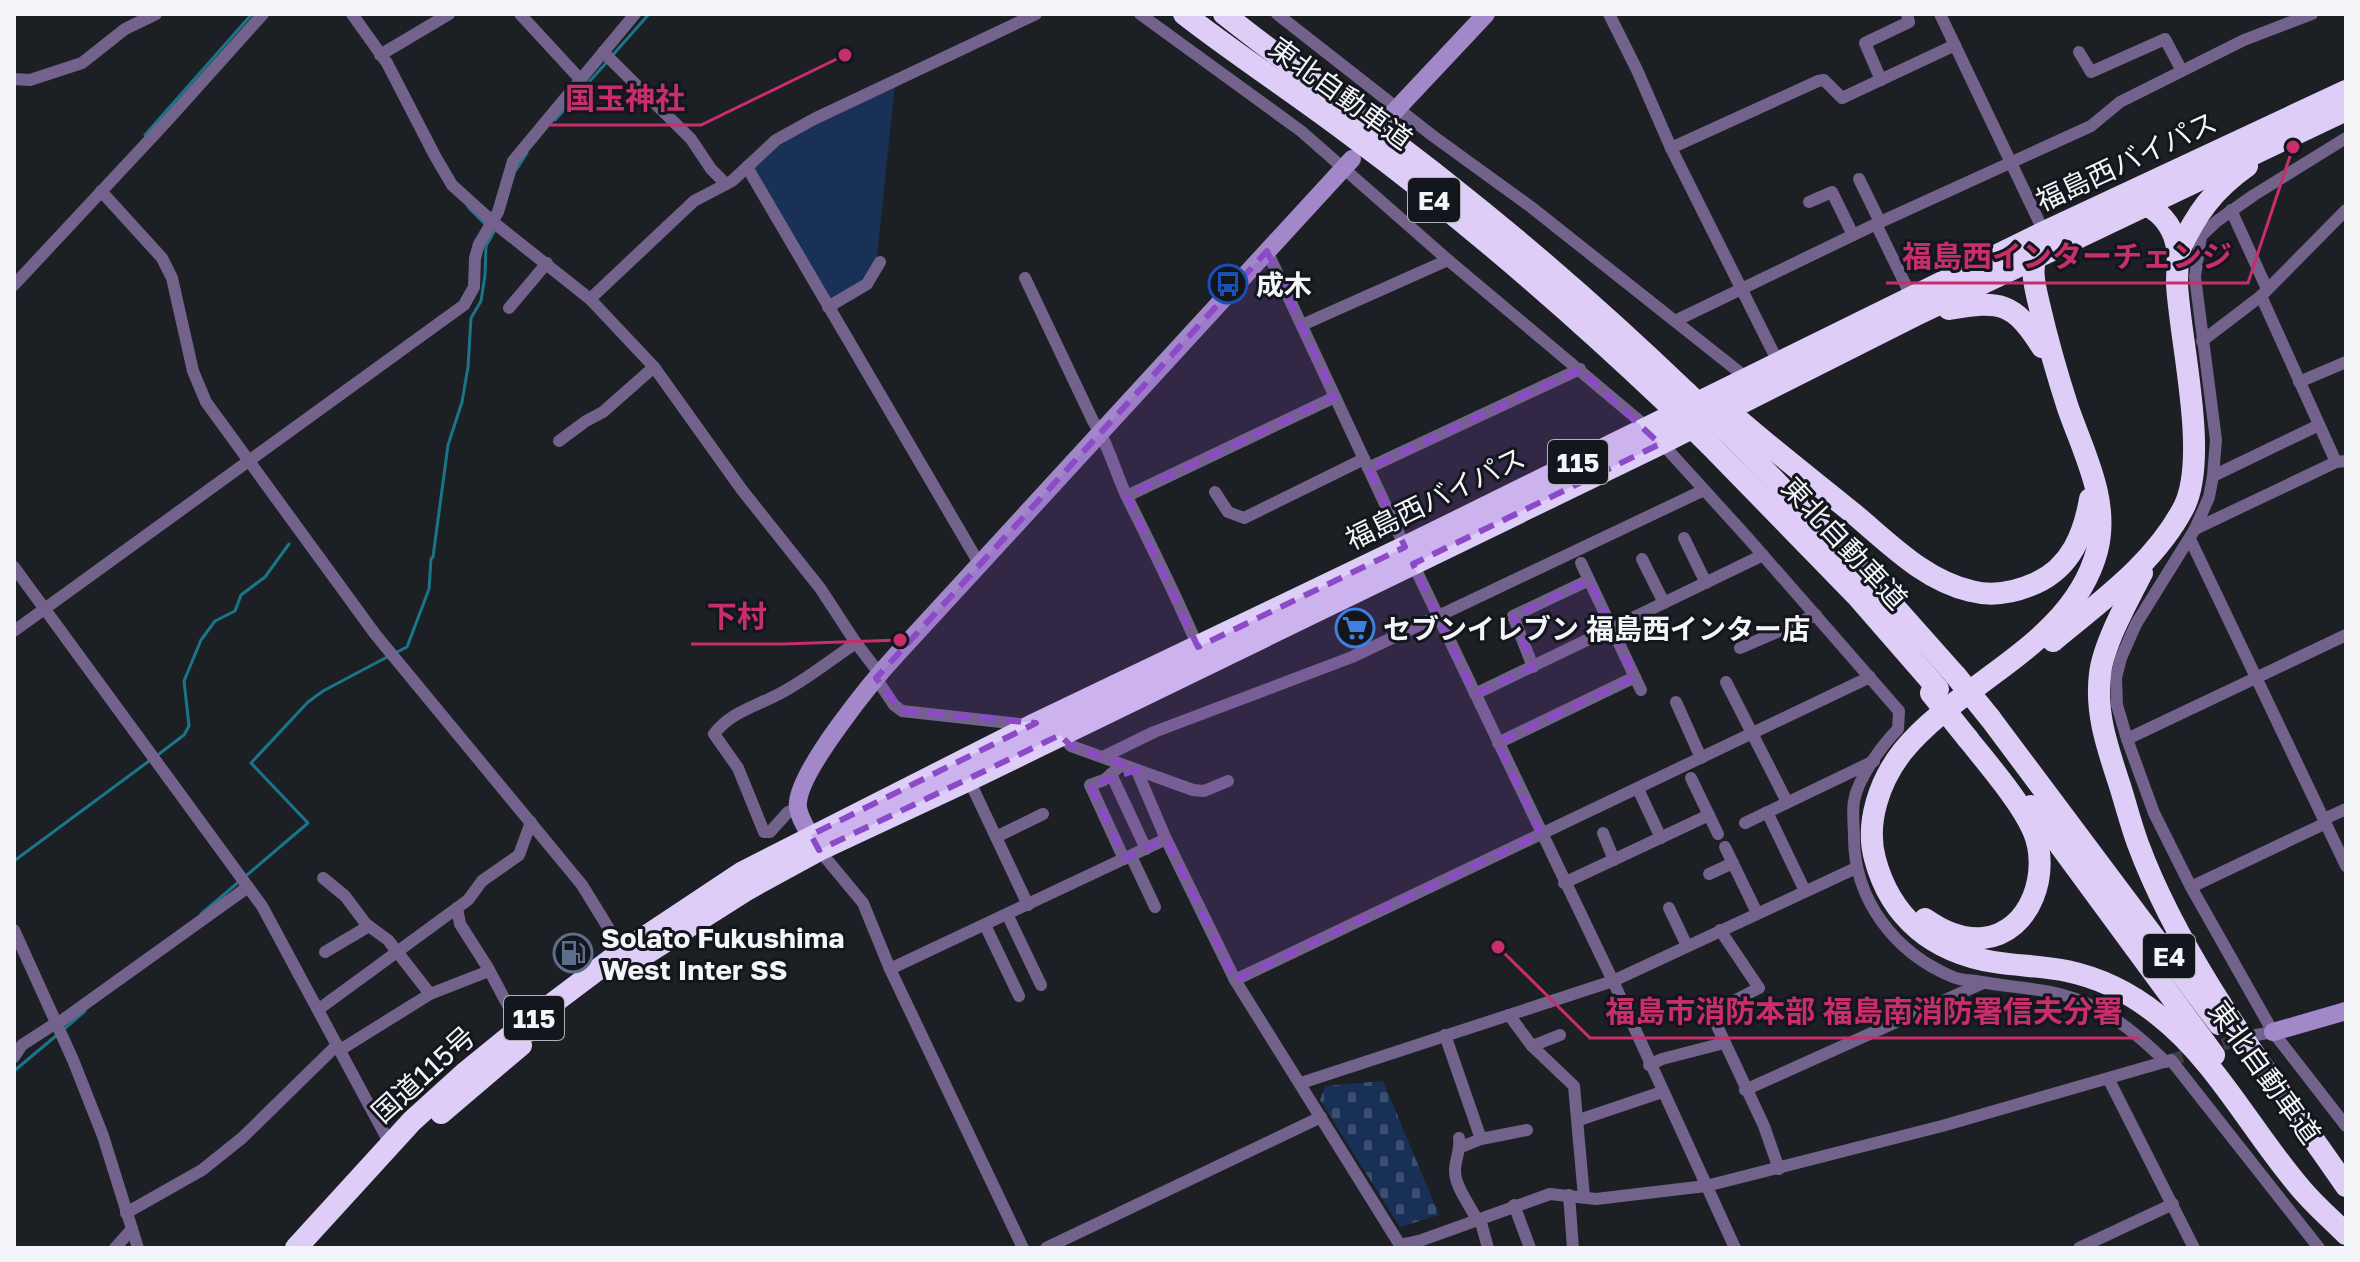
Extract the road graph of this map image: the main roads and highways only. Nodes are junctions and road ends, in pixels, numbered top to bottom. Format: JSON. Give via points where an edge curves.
{"nodes":[{"id":1,"x":1184,"y":14,"type":"edge"},
{"id":2,"x":1224,"y":14,"type":"edge"},
{"id":3,"x":2346,"y":91,"type":"edge"},
{"id":4,"x":2346,"y":110,"type":"edge"},
{"id":5,"x":2287,"y":137,"type":"junction"},
{"id":6,"x":2121,"y":197,"type":"junction"},
{"id":7,"x":2148,"y":204,"type":"junction"},
{"id":8,"x":2044,"y":232,"type":"junction"},
{"id":9,"x":2179,"y":251,"type":"junction"},
{"id":10,"x":2032,"y":262,"type":"junction"},
{"id":11,"x":1915,"y":306,"type":"junction"},
{"id":12,"x":2056,"y":369,"type":"junction"},
{"id":13,"x":1685,"y":395,"type":"junction"},
{"id":14,"x":1735,"y":427,"type":"junction"},
{"id":15,"x":1654,"y":436,"type":"junction"},
{"id":16,"x":2094,"y":482,"type":"junction"},
{"id":17,"x":2151,"y":554,"type":"junction"},
{"id":18,"x":1409,"y":556,"type":"junction"},
{"id":19,"x":1942,"y":686,"type":"junction"},
{"id":20,"x":1978,"y":729,"type":"junction"},
{"id":21,"x":815,"y":842,"type":"junction"},
{"id":22,"x":524,"y":1032,"type":"junction"},
{"id":23,"x":2346,"y":1186,"type":"edge"},
{"id":24,"x":2346,"y":1197,"type":"edge"},
{"id":25,"x":2346,"y":1228,"type":"edge"},
{"id":26,"x":2346,"y":1234,"type":"edge"},
{"id":27,"x":296,"y":1248,"type":"edge"},
{"id":28,"x":313,"y":1248,"type":"edge"}],
"edges":[{"from":1,"to":13,"type":"highway","name":"東北自動車道","number":"E4","via":[[1354,137],[1567,311]]},
{"from":2,"to":13,"type":"highway","name":"東北自動車道","number":"E4","via":[[1519,241]]},
{"from":3,"to":6,"type":"highway","name":"福島西バイパス","number":"115"},
{"from":4,"to":5,"type":"highway","name":"福島西バイパス","number":"115"},
{"from":5,"to":7,"type":"highway","name":"福島西バイパス","number":"115"},
{"from":5,"to":9,"type":"highway","via":[[2210,198]]},
{"from":6,"to":7,"type":"highway"},
{"from":6,"to":8,"type":"highway","name":"福島西バイパス","number":"115"},
{"from":7,"to":9,"type":"highway","via":[[2164,218]]},
{"from":7,"to":10,"type":"highway","name":"福島西バイパス","number":"115"},
{"from":8,"to":10,"type":"highway"},
{"from":8,"to":11,"type":"highway","name":"福島西バイパス","number":"115"},
{"from":9,"to":17,"type":"highway","via":[[2177,283],[2194,463],[2186,504]]},
{"from":10,"to":11,"type":"highway","name":"福島西バイパス","number":"115"},
{"from":10,"to":12,"type":"highway"},
{"from":11,"to":12,"type":"highway","via":[[2010,308],[2028,324]]},
{"from":11,"to":15,"type":"highway","name":"福島西バイパス","number":"115"},
{"from":11,"to":15,"type":"highway","name":"福島西バイパス","number":"115","via":[[1748,379]]},
{"from":12,"to":16,"type":"highway"},
{"from":13,"to":14,"type":"highway"},
{"from":13,"to":19,"type":"highway","name":"東北自動車道","number":"E4","bridge":true,"via":[[1709,444]]},
{"from":14,"to":16,"type":"highway","via":[[1905,558],[1944,582],[1973,592],[2010,592],[2053,573],[2082,535]]},
{"from":14,"to":19,"type":"highway","name":"東北自動車道","number":"E4","via":[[1876,586]]},
{"from":15,"to":18,"type":"highway","name":"福島西バイパス","number":"115"},
{"from":16,"to":26,"type":"highway","via":[[2100,532],[2082,589],[2055,622],[1903,752],[1875,807],[1872,842],[1879,874],[1906,920],[1951,951],[2070,971],[2111,985],[2154,1011],[2201,1058],[2303,1191]]},
{"from":17,"to":20,"type":"highway","via":[[1926,747],[1896,786],[1885,831],[1888,862],[1900,891],[1917,913],[1939,928],[1983,938],[2010,927],[2025,913],[2038,880],[2039,852],[2033,830]]},
{"from":17,"to":23,"type":"highway","via":[[2100,671],[2098,700],[2106,744],[2138,844],[2190,950]]},
{"from":18,"to":21,"type":"highway","name":"福島西バイパス","number":"115","via":[[1031,726]]},
{"from":18,"to":21,"type":"highway","name":"福島西バイパス","number":"115","via":[[969,780]]},
{"from":19,"to":20,"type":"highway","name":"東北自動車道","number":"E4"},
{"from":20,"to":24,"type":"highway","name":"東北自動車道","number":"E4","via":[[2070,822]]},
{"from":20,"to":25,"type":"highway","name":"東北自動車道","number":"E4","via":[[2248,1102]]},
{"from":21,"to":22,"type":"highway","name":"国道115号","number":"115","via":[[748,889],[627,958]]},
{"from":22,"to":27,"type":"highway","name":"国道115号","number":"115","via":[[466,1072],[390,1144]]},
{"from":22,"to":28,"type":"highway","name":"国道115号","number":"115","via":[[424,1127]]}]}
